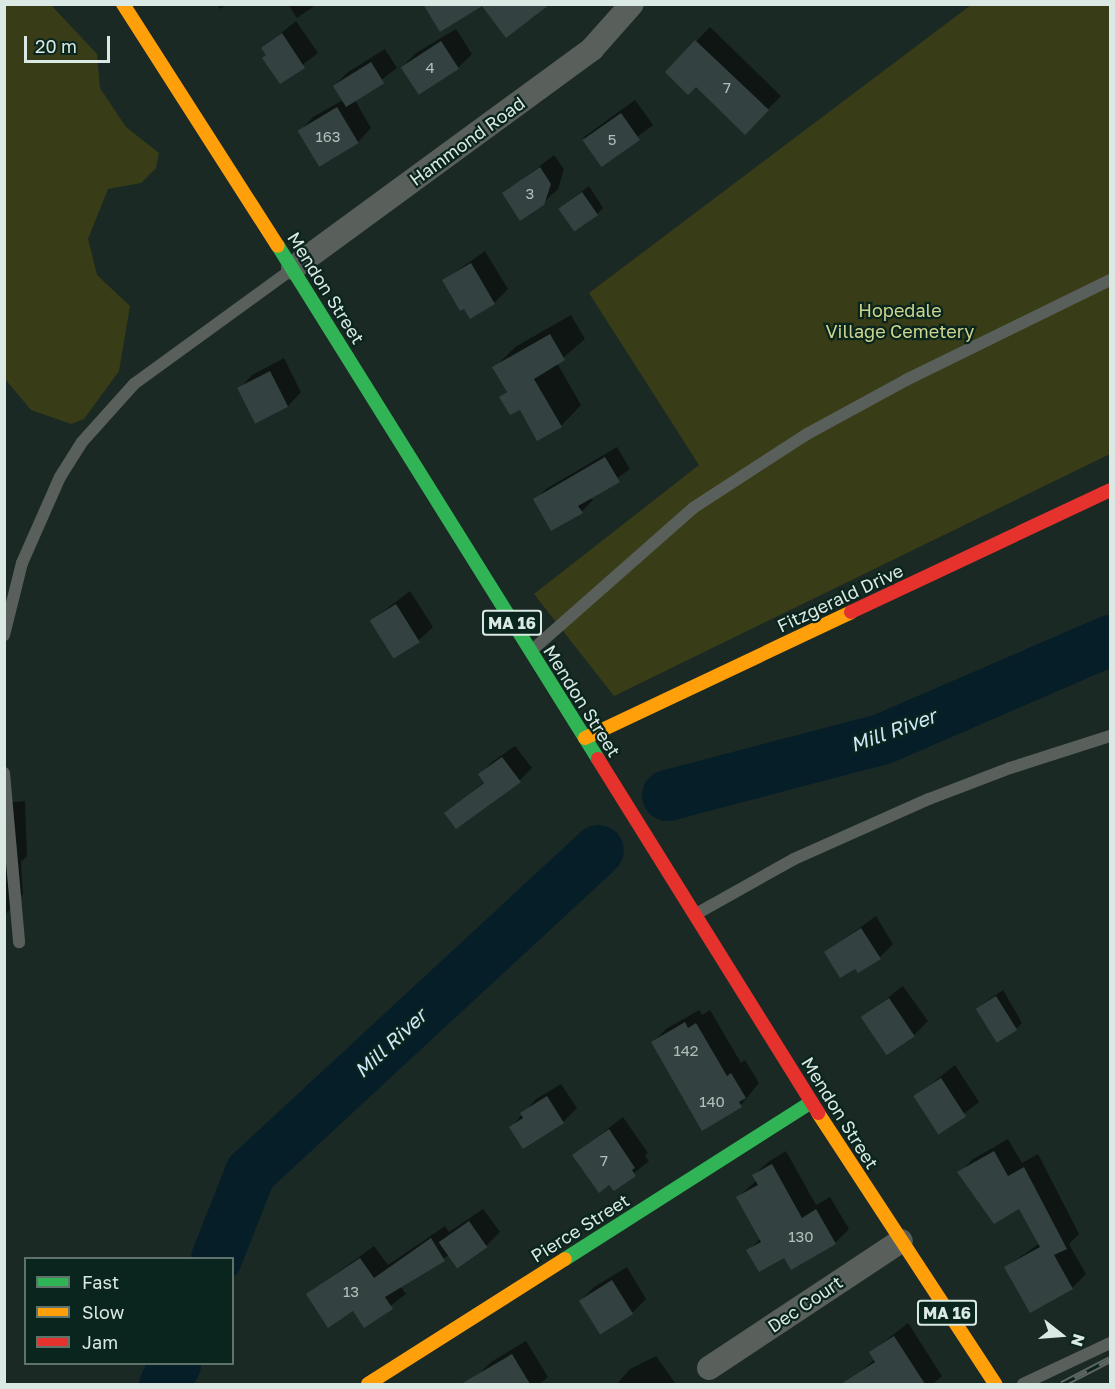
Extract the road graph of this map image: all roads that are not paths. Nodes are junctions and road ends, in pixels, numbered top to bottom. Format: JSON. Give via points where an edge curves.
{"nodes":[{"id":1,"x":123,"y":4,"type":"edge"},
{"id":2,"x":633,"y":4,"type":"edge"},
{"id":3,"x":293,"y":268,"type":"junction"},
{"id":4,"x":1110,"y":280,"type":"edge"},
{"id":5,"x":1110,"y":490,"type":"edge"},
{"id":6,"x":4,"y":635,"type":"edge"},
{"id":7,"x":530,"y":651,"type":"junction"},
{"id":8,"x":1110,"y":736,"type":"edge"},
{"id":9,"x":585,"y":738,"type":"junction"},
{"id":10,"x":4,"y":773,"type":"edge"},
{"id":11,"x":695,"y":915,"type":"junction"},
{"id":12,"x":19,"y":942,"type":"dead end"},
{"id":13,"x":812,"y":1102,"type":"junction"},
{"id":14,"x":901,"y":1241,"type":"junction"},
{"id":15,"x":1110,"y":1344,"type":"edge"},
{"id":16,"x":709,"y":1368,"type":"dead end"},
{"id":17,"x":368,"y":1384,"type":"edge"},
{"id":18,"x":995,"y":1384,"type":"edge"},
{"id":19,"x":1023,"y":1384,"type":"edge"}],
"edges":[{"from":1,"to":3,"type":"main road","name":"Mendon Street","number":"MA 16"},
{"from":2,"to":3,"type":"street","name":"Hammond Road","via":[[592,49]]},
{"from":3,"to":6,"type":"lane","via":[[134,384],[82,442],[60,477],[22,563]]},
{"from":3,"to":7,"type":"main road","name":"Mendon Street","number":"MA 16"},
{"from":4,"to":7,"type":"lane","via":[[916,375],[807,434],[693,508]]},
{"from":5,"to":9,"type":"main road","name":"Fitzgerald Drive"},
{"from":7,"to":9,"type":"main road","name":"Mendon Street","number":"MA 16"},
{"from":8,"to":11,"type":"lane","via":[[929,799],[794,859]]},
{"from":9,"to":11,"type":"main road","name":"Mendon Street","number":"MA 16"},
{"from":10,"to":12,"type":"lane"},
{"from":11,"to":13,"type":"main road","name":"Mendon Street","number":"MA 16"},
{"from":13,"to":14,"type":"main road","name":"Mendon Street","number":"MA 16"},
{"from":13,"to":17,"type":"main road","name":"Pierce Street"},
{"from":14,"to":16,"type":"street","name":"Dec Court"},
{"from":14,"to":18,"type":"main road","name":"Mendon Street","number":"MA 16"},
{"from":15,"to":19,"type":"lane"}]}
